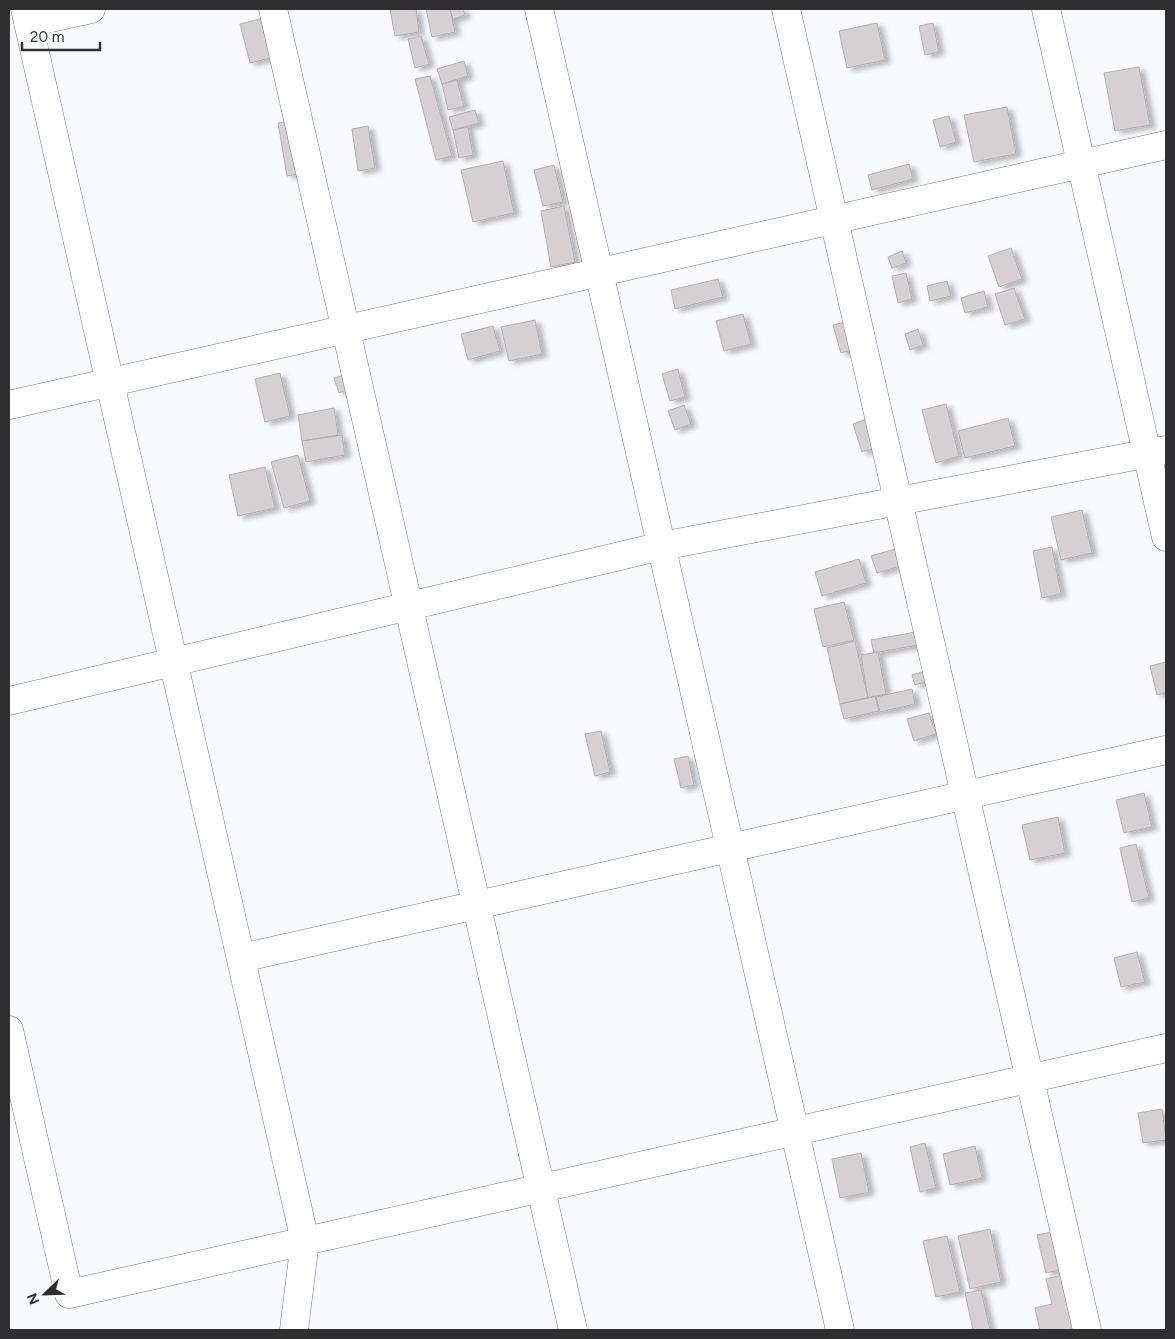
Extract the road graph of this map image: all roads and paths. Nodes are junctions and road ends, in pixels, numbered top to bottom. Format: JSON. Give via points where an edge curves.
{"nodes":[{"id":1,"x":91,"y":9,"type":"edge"},
{"id":2,"x":273,"y":9,"type":"edge"},
{"id":3,"x":540,"y":9,"type":"edge"},
{"id":4,"x":786,"y":9,"type":"edge"},
{"id":5,"x":1046,"y":9,"type":"edge"},
{"id":6,"x":27,"y":16,"type":"edge"},
{"id":7,"x":1166,"y":145,"type":"edge"},
{"id":8,"x":1082,"y":164,"type":"junction"},
{"id":9,"x":834,"y":219,"type":"junction"},
{"id":10,"x":599,"y":272,"type":"junction"},
{"id":11,"x":346,"y":329,"type":"junction"},
{"id":12,"x":110,"y":382,"type":"junction"},
{"id":13,"x":9,"y":405,"type":"edge"},
{"id":14,"x":1157,"y":452,"type":"edge"},
{"id":15,"x":898,"y":501,"type":"junction"},
{"id":16,"x":1166,"y":537,"type":"edge"},
{"id":17,"x":662,"y":546,"type":"junction"},
{"id":18,"x":409,"y":606,"type":"junction"},
{"id":19,"x":174,"y":662,"type":"junction"},
{"id":20,"x":9,"y":701,"type":"edge"},
{"id":21,"x":1166,"y":750,"type":"edge"},
{"id":22,"x":965,"y":795,"type":"junction"},
{"id":23,"x":730,"y":848,"type":"junction"},
{"id":24,"x":477,"y":905,"type":"junction"},
{"id":25,"x":241,"y":958,"type":"junction"},
{"id":26,"x":9,"y":1030,"type":"edge"},
{"id":27,"x":1166,"y":1048,"type":"edge"},
{"id":28,"x":1030,"y":1078,"type":"junction"},
{"id":29,"x":794,"y":1131,"type":"junction"},
{"id":30,"x":541,"y":1188,"type":"junction"},
{"id":31,"x":305,"y":1241,"type":"junction"},
{"id":32,"x":294,"y":1330,"type":"edge"},
{"id":33,"x":573,"y":1330,"type":"edge"},
{"id":34,"x":840,"y":1330,"type":"edge"},
{"id":35,"x":1087,"y":1330,"type":"edge"}],
"edges":[{"from":1,"to":6,"type":"street"},
{"from":2,"to":11,"type":"street"},
{"from":3,"to":10,"type":"street"},
{"from":4,"to":9,"type":"street"},
{"from":5,"to":8,"type":"street"},
{"from":6,"to":12,"type":"street"},
{"from":7,"to":8,"type":"street"},
{"from":8,"to":9,"type":"street"},
{"from":8,"to":14,"type":"street"},
{"from":9,"to":10,"type":"street"},
{"from":9,"to":15,"type":"street"},
{"from":10,"to":11,"type":"street"},
{"from":10,"to":17,"type":"street"},
{"from":11,"to":12,"type":"street"},
{"from":11,"to":18,"type":"street"},
{"from":12,"to":13,"type":"street"},
{"from":12,"to":19,"type":"street"},
{"from":14,"to":15,"type":"street"},
{"from":14,"to":16,"type":"street"},
{"from":15,"to":17,"type":"street"},
{"from":15,"to":22,"type":"street"},
{"from":17,"to":18,"type":"street"},
{"from":17,"to":23,"type":"street"},
{"from":18,"to":19,"type":"street"},
{"from":18,"to":24,"type":"street"},
{"from":19,"to":20,"type":"street"},
{"from":19,"to":25,"type":"street"},
{"from":21,"to":22,"type":"street"},
{"from":22,"to":23,"type":"street"},
{"from":22,"to":28,"type":"street"},
{"from":23,"to":24,"type":"street"},
{"from":23,"to":29,"type":"street"},
{"from":24,"to":25,"type":"street"},
{"from":24,"to":30,"type":"street"},
{"from":25,"to":31,"type":"street"},
{"from":26,"to":31,"type":"street","via":[[69,1294]]},
{"from":27,"to":28,"type":"street"},
{"from":28,"to":29,"type":"street"},
{"from":28,"to":35,"type":"street"},
{"from":29,"to":30,"type":"street"},
{"from":29,"to":34,"type":"street"},
{"from":30,"to":31,"type":"street"},
{"from":30,"to":33,"type":"street"},
{"from":31,"to":32,"type":"street"}]}
